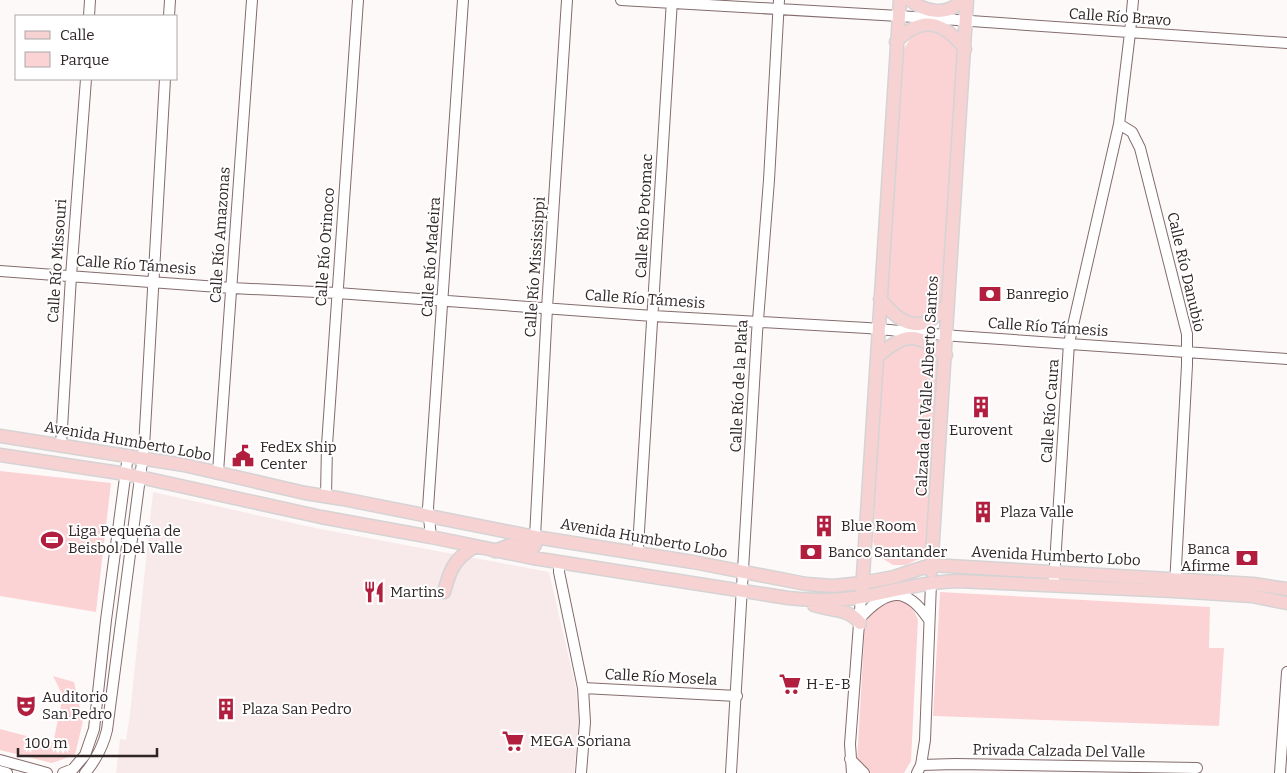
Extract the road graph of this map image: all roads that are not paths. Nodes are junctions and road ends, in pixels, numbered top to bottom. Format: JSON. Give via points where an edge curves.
{"nodes":[{"id":1,"x":90,"y":0,"type":"edge"},
{"id":2,"x":170,"y":0,"type":"edge"},
{"id":3,"x":252,"y":0,"type":"edge"},
{"id":4,"x":358,"y":0,"type":"edge"},
{"id":5,"x":463,"y":0,"type":"edge"},
{"id":6,"x":567,"y":0,"type":"edge"},
{"id":7,"x":621,"y":0,"type":"edge"},
{"id":8,"x":900,"y":0,"type":"edge"},
{"id":9,"x":910,"y":0,"type":"edge"},
{"id":10,"x":962,"y":0,"type":"edge"},
{"id":11,"x":968,"y":0,"type":"edge"},
{"id":12,"x":1133,"y":0,"type":"edge"},
{"id":13,"x":672,"y":2,"type":"edge"},
{"id":14,"x":778,"y":5,"type":"edge"},
{"id":15,"x":89,"y":15,"type":"edge"},
{"id":16,"x":169,"y":15,"type":"edge"},
{"id":17,"x":898,"y":16,"type":"junction"},
{"id":18,"x":966,"y":22,"type":"junction"},
{"id":19,"x":1130,"y":34,"type":"junction"},
{"id":20,"x":896,"y":42,"type":"junction"},
{"id":21,"x":1287,"y":43,"type":"edge"},
{"id":22,"x":964,"y":49,"type":"junction"},
{"id":23,"x":86,"y":80,"type":"edge"},
{"id":24,"x":165,"y":80,"type":"edge"},
{"id":25,"x":1119,"y":124,"type":"junction"},
{"id":26,"x":0,"y":271,"type":"edge"},
{"id":27,"x":71,"y":276,"type":"junction"},
{"id":28,"x":152,"y":281,"type":"junction"},
{"id":29,"x":232,"y":288,"type":"junction"},
{"id":30,"x":337,"y":293,"type":"junction"},
{"id":31,"x":880,"y":299,"type":"junction"},
{"id":32,"x":443,"y":301,"type":"junction"},
{"id":33,"x":948,"y":304,"type":"junction"},
{"id":34,"x":547,"y":308,"type":"junction"},
{"id":35,"x":653,"y":316,"type":"junction"},
{"id":36,"x":758,"y":322,"type":"junction"},
{"id":37,"x":879,"y":329,"type":"junction"},
{"id":38,"x":946,"y":335,"type":"junction"},
{"id":39,"x":1069,"y":343,"type":"junction"},
{"id":40,"x":1187,"y":351,"type":"junction"},
{"id":41,"x":946,"y":355,"type":"junction"},
{"id":42,"x":877,"y":357,"type":"junction"},
{"id":43,"x":1287,"y":359,"type":"edge"},
{"id":44,"x":0,"y":429,"type":"edge"},
{"id":45,"x":0,"y":436,"type":"edge"},
{"id":46,"x":17,"y":439,"type":"junction"},
{"id":47,"x":61,"y":445,"type":"junction"},
{"id":48,"x":0,"y":454,"type":"edge"},
{"id":49,"x":128,"y":455,"type":"junction"},
{"id":50,"x":15,"y":456,"type":"junction"},
{"id":51,"x":142,"y":458,"type":"junction"},
{"id":52,"x":0,"y":460,"type":"edge"},
{"id":53,"x":218,"y":472,"type":"junction"},
{"id":54,"x":126,"y":474,"type":"junction"},
{"id":55,"x":139,"y":477,"type":"junction"},
{"id":56,"x":305,"y":493,"type":"junction"},
{"id":57,"x":326,"y":496,"type":"junction"},
{"id":58,"x":343,"y":499,"type":"junction"},
{"id":59,"x":263,"y":504,"type":"junction"},
{"id":60,"x":429,"y":516,"type":"junction"},
{"id":61,"x":358,"y":524,"type":"junction"},
{"id":62,"x":431,"y":537,"type":"junction"},
{"id":63,"x":535,"y":537,"type":"junction"},
{"id":64,"x":474,"y":547,"type":"junction"},
{"id":65,"x":495,"y":551,"type":"junction"},
{"id":66,"x":640,"y":554,"type":"junction"},
{"id":67,"x":559,"y":563,"type":"junction"},
{"id":68,"x":931,"y":565,"type":"junction"},
{"id":69,"x":744,"y":572,"type":"junction"},
{"id":70,"x":1054,"y":572,"type":"junction"},
{"id":71,"x":862,"y":583,"type":"junction"},
{"id":72,"x":931,"y":583,"type":"junction"},
{"id":73,"x":1175,"y":585,"type":"junction"},
{"id":74,"x":1054,"y":586,"type":"junction"},
{"id":75,"x":1287,"y":589,"type":"edge"},
{"id":76,"x":742,"y":591,"type":"junction"},
{"id":77,"x":444,"y":592,"type":"dead end"},
{"id":78,"x":861,"y":597,"type":"junction"},
{"id":79,"x":805,"y":600,"type":"junction"},
{"id":80,"x":1287,"y":602,"type":"edge"},
{"id":81,"x":860,"y":620,"type":"junction"},
{"id":82,"x":929,"y":620,"type":"junction"},
{"id":83,"x":1287,"y":672,"type":"edge"},
{"id":84,"x":583,"y":688,"type":"junction"},
{"id":85,"x":737,"y":696,"type":"junction"},
{"id":86,"x":0,"y":760,"type":"edge"},
{"id":87,"x":850,"y":760,"type":"junction"},
{"id":88,"x":1197,"y":768,"type":"dead end"},
{"id":89,"x":919,"y":769,"type":"edge"},
{"id":90,"x":0,"y":771,"type":"edge"},
{"id":91,"x":6,"y":773,"type":"edge"},
{"id":92,"x":47,"y":773,"type":"edge"},
{"id":93,"x":63,"y":773,"type":"edge"},
{"id":94,"x":85,"y":773,"type":"edge"},
{"id":95,"x":581,"y":773,"type":"edge"},
{"id":96,"x":731,"y":773,"type":"edge"},
{"id":97,"x":852,"y":773,"type":"edge"},
{"id":98,"x":864,"y":773,"type":"edge"},
{"id":99,"x":1280,"y":773,"type":"edge"}],
"edges":[{"from":1,"to":15,"type":"street"},
{"from":2,"to":16,"type":"street"},
{"from":3,"to":29,"type":"street","name":"Calle Río Amazonas"},
{"from":4,"to":30,"type":"street","name":"Calle Río Orinoco"},
{"from":5,"to":32,"type":"street","name":"Calle Río Madeira"},
{"from":6,"to":34,"type":"street","name":"Calle Río Mississippi"},
{"from":7,"to":13,"type":"street","name":"Calle Río Bravo"},
{"from":8,"to":17,"type":"main road"},
{"from":9,"to":10,"type":"main road","via":[[932,11],[950,9]]},
{"from":11,"to":18,"type":"main road","name":"Calzada del Valle Alberto Santos"},
{"from":12,"to":19,"type":"street"},
{"from":13,"to":14,"type":"street","name":"Calle Río Bravo"},
{"from":13,"to":35,"type":"street","name":"Calle Río Potomac"},
{"from":14,"to":17,"type":"street","name":"Calle Río Bravo"},
{"from":14,"to":36,"type":"street","name":"Calle Río de la Plata"},
{"from":17,"to":18,"type":"street","name":"Calle Río Bravo"},
{"from":17,"to":20,"type":"main road"},
{"from":18,"to":19,"type":"street","name":"Calle Río Bravo"},
{"from":18,"to":22,"type":"main road","name":"Calzada del Valle Alberto Santos"},
{"from":19,"to":21,"type":"street","name":"Calle Río Bravo"},
{"from":19,"to":25,"type":"street"},
{"from":20,"to":22,"type":"main road","via":[[917,26],[936,25],[956,37]]},
{"from":20,"to":31,"type":"main road"},
{"from":22,"to":33,"type":"main road","name":"Calzada del Valle Alberto Santos"},
{"from":23,"to":27,"type":"street","name":"Calle Río Missouri"},
{"from":24,"to":28,"type":"street"},
{"from":25,"to":39,"type":"street","name":"Calle Río Caura"},
{"from":25,"to":40,"type":"street","name":"Calle Río Danubio","via":[[1132,132],[1140,148],[1183,315]]},
{"from":26,"to":27,"type":"street","name":"Calle Río Támesis"},
{"from":27,"to":28,"type":"street","name":"Calle Río Támesis"},
{"from":27,"to":47,"type":"street","name":"Calle Río Missouri"},
{"from":28,"to":29,"type":"street","name":"Calle Río Támesis"},
{"from":28,"to":51,"type":"street"},
{"from":29,"to":30,"type":"street","name":"Calle Río Támesis"},
{"from":29,"to":53,"type":"street","name":"Calle Río Amazonas"},
{"from":30,"to":32,"type":"street","name":"Calle Río Támesis"},
{"from":30,"to":57,"type":"street","name":"Calle Río Orinoco","via":[[326,445]]},
{"from":31,"to":33,"type":"main road","via":[[892,314],[904,322],[917,324],[933,319]]},
{"from":31,"to":37,"type":"main road"},
{"from":32,"to":34,"type":"street","name":"Calle Río Támesis"},
{"from":32,"to":60,"type":"street","name":"Calle Río Madeira"},
{"from":33,"to":38,"type":"main road","name":"Calzada del Valle Alberto Santos"},
{"from":34,"to":35,"type":"street","name":"Calle Río Támesis"},
{"from":34,"to":63,"type":"street","name":"Calle Río Mississippi"},
{"from":35,"to":36,"type":"street","name":"Calle Río Támesis"},
{"from":35,"to":66,"type":"street","name":"Calle Río Potomac"},
{"from":36,"to":37,"type":"street","name":"Calle Río Támesis"},
{"from":36,"to":69,"type":"street","name":"Calle Río de la Plata"},
{"from":37,"to":38,"type":"street","name":"Calle Río Támesis"},
{"from":37,"to":42,"type":"main road"},
{"from":38,"to":39,"type":"street","name":"Calle Río Támesis"},
{"from":38,"to":41,"type":"main road","name":"Calzada del Valle Alberto Santos"},
{"from":39,"to":40,"type":"street","name":"Calle Río Támesis"},
{"from":39,"to":70,"type":"street","name":"Calle Río Caura"},
{"from":40,"to":43,"type":"street","name":"Calle Río Támesis"},
{"from":40,"to":73,"type":"street","name":"Calle Río Danubio"},
{"from":41,"to":42,"type":"main road","via":[[928,342],[912,338],[902,339]]},
{"from":41,"to":68,"type":"main road","name":"Calzada del Valle Alberto Santos"},
{"from":42,"to":71,"type":"main road"},
{"from":44,"to":46,"type":"main road"},
{"from":45,"to":46,"type":"main road","name":"Avenida Humberto Lobo"},
{"from":46,"to":47,"type":"main road","name":"Avenida Humberto Lobo"},
{"from":47,"to":49,"type":"main road","name":"Avenida Humberto Lobo"},
{"from":48,"to":50,"type":"main road"},
{"from":49,"to":51,"type":"main road","name":"Avenida Humberto Lobo"},
{"from":49,"to":54,"type":"street"},
{"from":50,"to":52,"type":"main road"},
{"from":50,"to":54,"type":"main road"},
{"from":51,"to":53,"type":"main road","name":"Avenida Humberto Lobo"},
{"from":51,"to":55,"type":"street"},
{"from":53,"to":56,"type":"main road","name":"Avenida Humberto Lobo"},
{"from":54,"to":55,"type":"main road"},
{"from":54,"to":93,"type":"street","via":[[94,729],[82,759],[73,769]]},
{"from":55,"to":59,"type":"main road"},
{"from":55,"to":94,"type":"street","via":[[107,730],[97,757]]},
{"from":56,"to":57,"type":"main road","name":"Avenida Humberto Lobo"},
{"from":56,"to":59,"type":"main road","via":[[295,496],[275,494]]},
{"from":57,"to":58,"type":"main road","name":"Avenida Humberto Lobo"},
{"from":58,"to":60,"type":"main road","name":"Avenida Humberto Lobo"},
{"from":58,"to":61,"type":"main road"},
{"from":59,"to":61,"type":"main road"},
{"from":60,"to":62,"type":"street","name":"Calle Río Madeira"},
{"from":60,"to":63,"type":"main road","name":"Avenida Humberto Lobo"},
{"from":61,"to":62,"type":"main road"},
{"from":62,"to":64,"type":"main road"},
{"from":63,"to":65,"type":"main road","via":[[533,548],[510,545]]},
{"from":63,"to":66,"type":"main road","name":"Avenida Humberto Lobo"},
{"from":64,"to":65,"type":"main road"},
{"from":64,"to":77,"type":"main road","via":[[453,566]]},
{"from":65,"to":67,"type":"main road"},
{"from":66,"to":69,"type":"main road","name":"Avenida Humberto Lobo"},
{"from":67,"to":76,"type":"main road"},
{"from":67,"to":84,"type":"street"},
{"from":68,"to":70,"type":"main road","name":"Avenida Humberto Lobo"},
{"from":68,"to":71,"type":"main road","name":"Avenida Humberto Lobo"},
{"from":68,"to":72,"type":"main road","name":"Calzada del Valle Alberto Santos"},
{"from":69,"to":71,"type":"main road","name":"Avenida Humberto Lobo","via":[[806,584]]},
{"from":69,"to":76,"type":"street","name":"Calle Río de la Plata"},
{"from":70,"to":73,"type":"main road","name":"Avenida Humberto Lobo"},
{"from":70,"to":74,"type":"street","name":"Calle Río Caura"},
{"from":71,"to":78,"type":"main road"},
{"from":72,"to":74,"type":"main road","via":[[957,581]]},
{"from":72,"to":78,"type":"main road"},
{"from":72,"to":82,"type":"street","name":"Calzada del Valle Alberto Santos"},
{"from":73,"to":74,"type":"main road"},
{"from":73,"to":75,"type":"main road","name":"Avenida Humberto Lobo","via":[[1253,584]]},
{"from":73,"to":80,"type":"main road"},
{"from":76,"to":79,"type":"main road"},
{"from":76,"to":85,"type":"street","name":"Calle Río de la Plata"},
{"from":78,"to":79,"type":"main road"},
{"from":78,"to":81,"type":"street"},
{"from":79,"to":81,"type":"main road","via":[[846,612]]},
{"from":81,"to":82,"type":"street","via":[[879,599],[897,595],[911,599]]},
{"from":81,"to":87,"type":"street"},
{"from":82,"to":89,"type":"street","name":"Calzada del Valle Alberto Santos","via":[[925,740]]},
{"from":83,"to":99,"type":"street"},
{"from":84,"to":85,"type":"street","name":"Calle Río Mosela"},
{"from":84,"to":95,"type":"street","via":[[585,722]]},
{"from":85,"to":96,"type":"street","name":"Calle Río de la Plata"},
{"from":86,"to":92,"type":"street"},
{"from":87,"to":97,"type":"street"},
{"from":87,"to":98,"type":"street"},
{"from":88,"to":89,"type":"street","name":"Privada Calzada Del Valle","via":[[955,764]]},
{"from":90,"to":91,"type":"street"}]}
